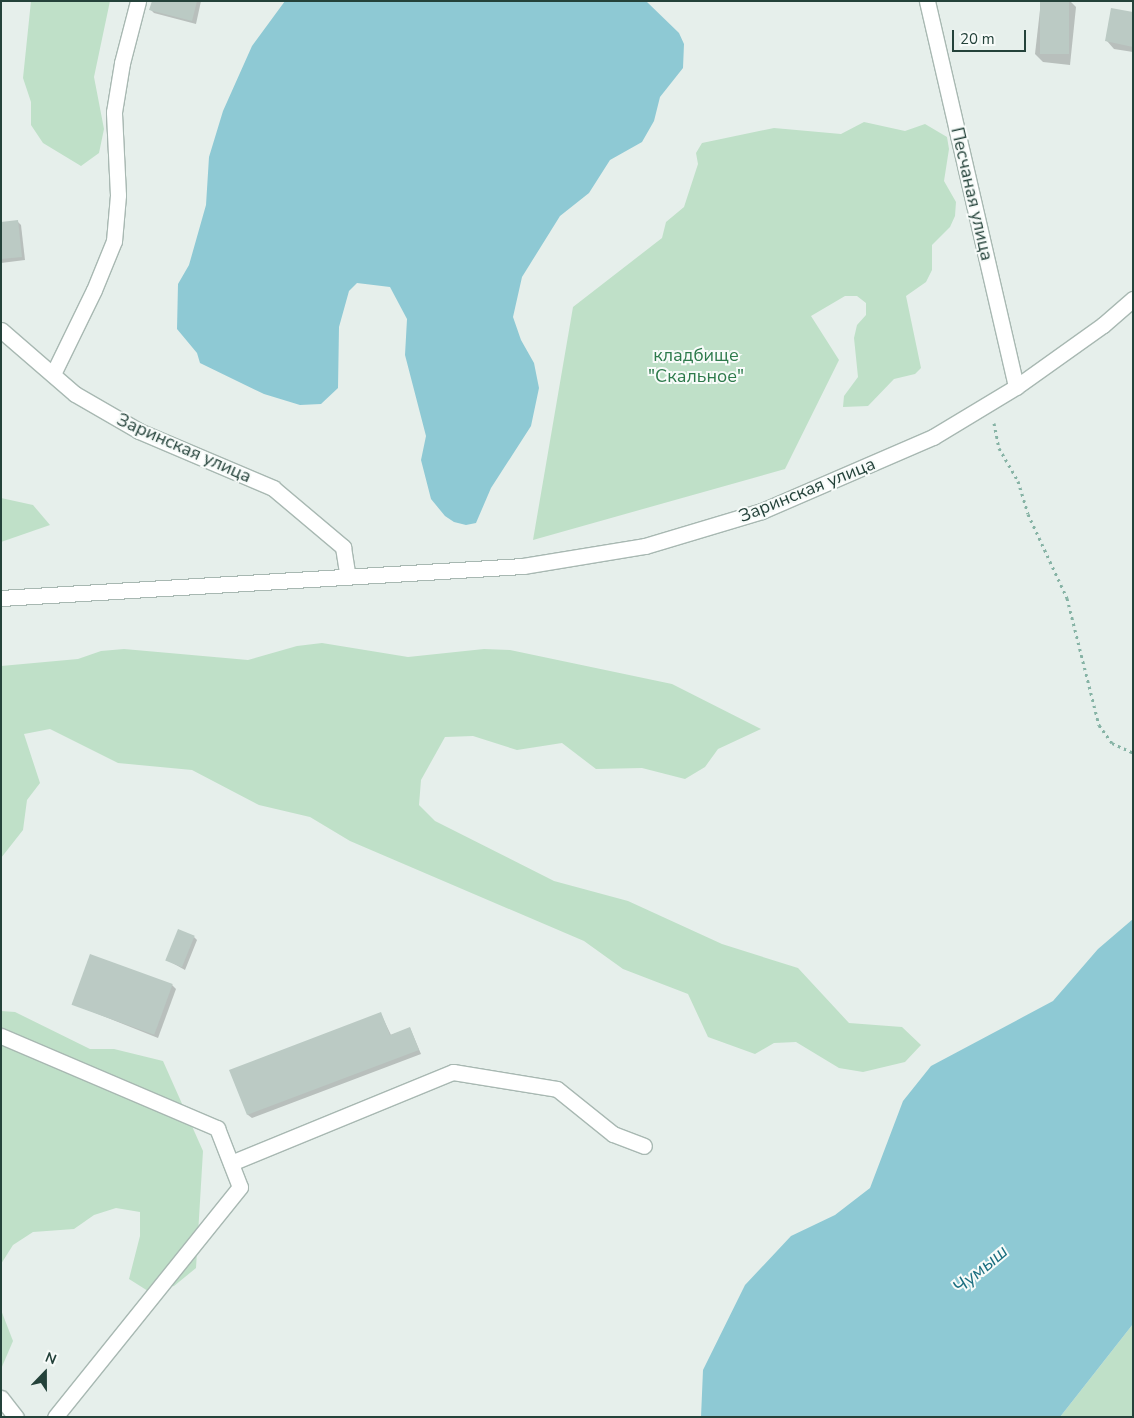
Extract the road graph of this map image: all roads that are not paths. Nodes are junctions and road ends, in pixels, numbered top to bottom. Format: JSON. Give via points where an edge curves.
{"nodes":[{"id":1,"x":138,"y":1,"type":"edge"},
{"id":2,"x":927,"y":1,"type":"edge"},
{"id":3,"x":1133,"y":299,"type":"edge"},
{"id":4,"x":1,"y":330,"type":"edge"},
{"id":5,"x":53,"y":374,"type":"junction"},
{"id":6,"x":1016,"y":387,"type":"junction"},
{"id":7,"x":348,"y":577,"type":"junction"},
{"id":8,"x":1,"y":598,"type":"edge"},
{"id":9,"x":1,"y":1036,"type":"edge"},
{"id":10,"x":644,"y":1146,"type":"dead end"},
{"id":11,"x":231,"y":1163,"type":"junction"},
{"id":12,"x":1,"y":1398,"type":"edge"},
{"id":13,"x":16,"y":1417,"type":"edge"},
{"id":14,"x":56,"y":1417,"type":"edge"}],
"edges":[{"from":1,"to":5,"type":"street","via":[[122,63],[114,112],[118,194],[114,241]]},
{"from":2,"to":6,"type":"street","name":"Песчаная улица"},
{"from":3,"to":6,"type":"street","name":"Заринская улица","via":[[1103,325]]},
{"from":4,"to":5,"type":"street","name":"Заринская улица"},
{"from":5,"to":7,"type":"street","name":"Заринская улица","via":[[75,394],[139,431],[273,488],[342,547]]},
{"from":6,"to":7,"type":"street","name":"Заринская улица","via":[[933,437],[762,511],[645,546],[523,566]]},
{"from":7,"to":8,"type":"street","name":"Заринская улица"},
{"from":9,"to":11,"type":"street","via":[[217,1128]]},
{"from":10,"to":11,"type":"street","via":[[612,1134],[557,1088],[453,1072]]},
{"from":11,"to":14,"type":"street","via":[[240,1186]]},
{"from":12,"to":13,"type":"street"}]}
